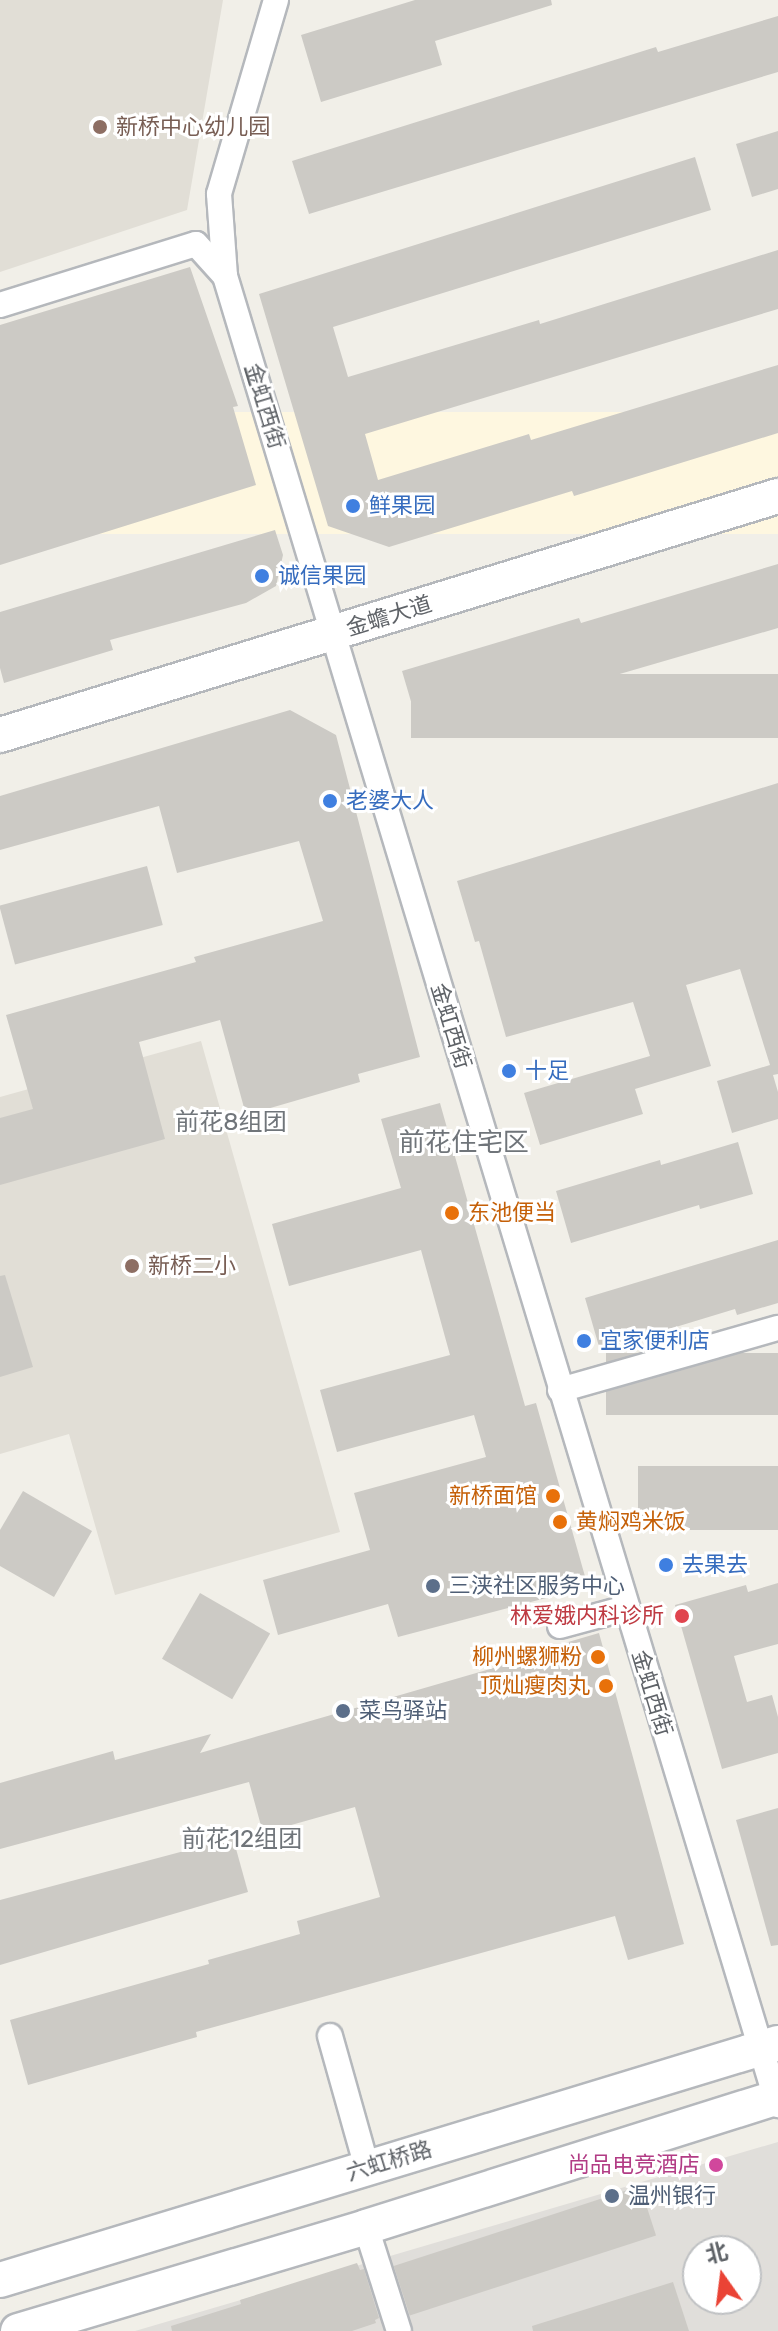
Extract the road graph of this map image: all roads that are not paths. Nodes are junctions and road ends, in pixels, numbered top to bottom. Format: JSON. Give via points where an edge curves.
{"nodes":[{"id":1,"x":276,"y":0,"type":"edge"},
{"id":2,"x":225,"y":276,"type":"junction"},
{"id":3,"x":0,"y":305,"type":"edge"},
{"id":4,"x":778,"y":496,"type":"edge"},
{"id":5,"x":333,"y":633,"type":"junction"},
{"id":6,"x":0,"y":735,"type":"edge"},
{"id":7,"x":778,"y":1328,"type":"edge"},
{"id":8,"x":560,"y":1390,"type":"junction"},
{"id":9,"x":626,"y":1608,"type":"junction"},
{"id":10,"x":560,"y":1626,"type":"dead end"},
{"id":11,"x":330,"y":2036,"type":"dead end"},
{"id":12,"x":768,"y":2046,"type":"edge"},
{"id":13,"x":777,"y":2100,"type":"edge"},
{"id":14,"x":367,"y":2168,"type":"junction"},
{"id":15,"x":366,"y":2227,"type":"junction"},
{"id":16,"x":0,"y":2280,"type":"edge"},
{"id":17,"x":18,"y":2331,"type":"edge"},
{"id":18,"x":399,"y":2331,"type":"edge"}],
"edges":[{"from":1,"to":2,"type":"street","name":"金虹西街","via":[[219,194]]},
{"from":2,"to":3,"type":"street","via":[[196,244]]},
{"from":2,"to":5,"type":"street","name":"金虹西街"},
{"from":4,"to":5,"type":"main road","name":"金蟾大道"},
{"from":5,"to":6,"type":"main road","name":"金蟾大道"},
{"from":5,"to":8,"type":"street","name":"金虹西街"},
{"from":7,"to":8,"type":"street"},
{"from":8,"to":9,"type":"street","name":"金虹西街"},
{"from":9,"to":10,"type":"street"},
{"from":9,"to":12,"type":"street","name":"金虹西街"},
{"from":11,"to":14,"type":"street"},
{"from":12,"to":13,"type":"street","name":"金虹西街"},
{"from":12,"to":14,"type":"main road","name":"六虹桥路"},
{"from":13,"to":15,"type":"main road"},
{"from":14,"to":16,"type":"main road","name":"六虹桥路"},
{"from":15,"to":17,"type":"main road"},
{"from":15,"to":18,"type":"street"}]}
